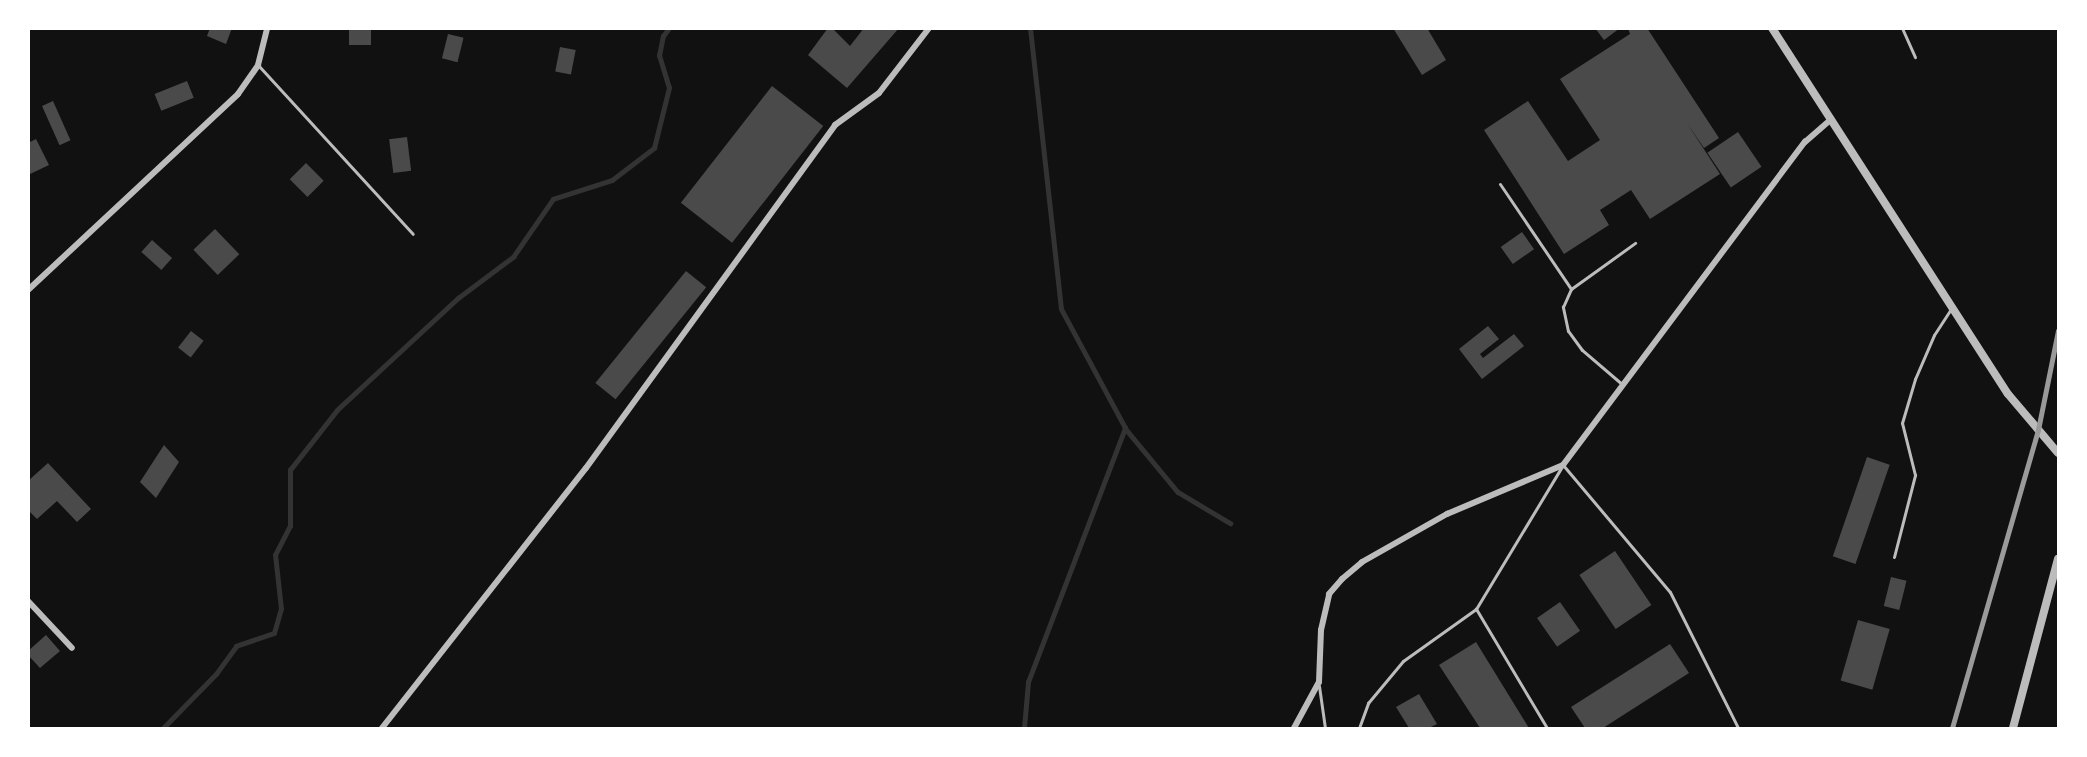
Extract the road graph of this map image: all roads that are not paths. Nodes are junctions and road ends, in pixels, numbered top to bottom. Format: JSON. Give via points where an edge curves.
{"nodes":[{"id":1,"x":267,"y":28,"type":"edge"},
{"id":2,"x":929,"y":28,"type":"edge"},
{"id":3,"x":1772,"y":28,"type":"edge"},
{"id":4,"x":1902,"y":28,"type":"edge"},
{"id":5,"x":1915,"y":57,"type":"dead end"},
{"id":6,"x":258,"y":65,"type":"junction"},
{"id":7,"x":1831,"y":119,"type":"junction"},
{"id":8,"x":1500,"y":184,"type":"dead end"},
{"id":9,"x":413,"y":234,"type":"dead end"},
{"id":10,"x":1635,"y":243,"type":"dead end"},
{"id":11,"x":1571,"y":289,"type":"junction"},
{"id":12,"x":28,"y":290,"type":"edge"},
{"id":13,"x":1952,"y":307,"type":"junction"},
{"id":14,"x":1624,"y":386,"type":"junction"},
{"id":15,"x":2058,"y":453,"type":"edge"},
{"id":16,"x":1563,"y":465,"type":"junction"},
{"id":17,"x":1894,"y":557,"type":"dead end"},
{"id":18,"x":2058,"y":559,"type":"edge"},
{"id":19,"x":28,"y":601,"type":"edge"},
{"id":20,"x":1476,"y":609,"type":"junction"},
{"id":21,"x":72,"y":648,"type":"dead end"},
{"id":22,"x":1319,"y":682,"type":"junction"},
{"id":23,"x":382,"y":729,"type":"edge"},
{"id":24,"x":1294,"y":729,"type":"edge"},
{"id":25,"x":1325,"y":729,"type":"edge"},
{"id":26,"x":1359,"y":729,"type":"edge"},
{"id":27,"x":1547,"y":729,"type":"edge"},
{"id":28,"x":1738,"y":729,"type":"edge"},
{"id":29,"x":2013,"y":729,"type":"edge"}],
"edges":[{"from":1,"to":6,"type":"street"},
{"from":2,"to":23,"type":"street","via":[[879,93],[835,125],[586,468]]},
{"from":3,"to":7,"type":"street"},
{"from":4,"to":5,"type":"lane"},
{"from":6,"to":9,"type":"lane"},
{"from":6,"to":12,"type":"street","via":[[237,94]]},
{"from":7,"to":13,"type":"street"},
{"from":7,"to":14,"type":"street","via":[[1805,142]]},
{"from":8,"to":11,"type":"lane"},
{"from":10,"to":11,"type":"lane"},
{"from":11,"to":14,"type":"lane","via":[[1563,307],[1569,331],[1582,350]]},
{"from":13,"to":15,"type":"street","via":[[2008,394]]},
{"from":13,"to":17,"type":"lane","via":[[1924,357],[1902,423],[1915,475]]},
{"from":14,"to":16,"type":"street"},
{"from":16,"to":20,"type":"lane"},
{"from":16,"to":22,"type":"street","via":[[1447,513],[1362,562],[1342,579],[1329,594],[1321,630]]},
{"from":16,"to":28,"type":"lane","via":[[1670,592]]},
{"from":18,"to":29,"type":"street"},
{"from":19,"to":21,"type":"street"},
{"from":20,"to":26,"type":"lane","via":[[1403,661],[1368,703]]},
{"from":20,"to":27,"type":"lane"},
{"from":22,"to":24,"type":"street"},
{"from":22,"to":25,"type":"lane"}]}
